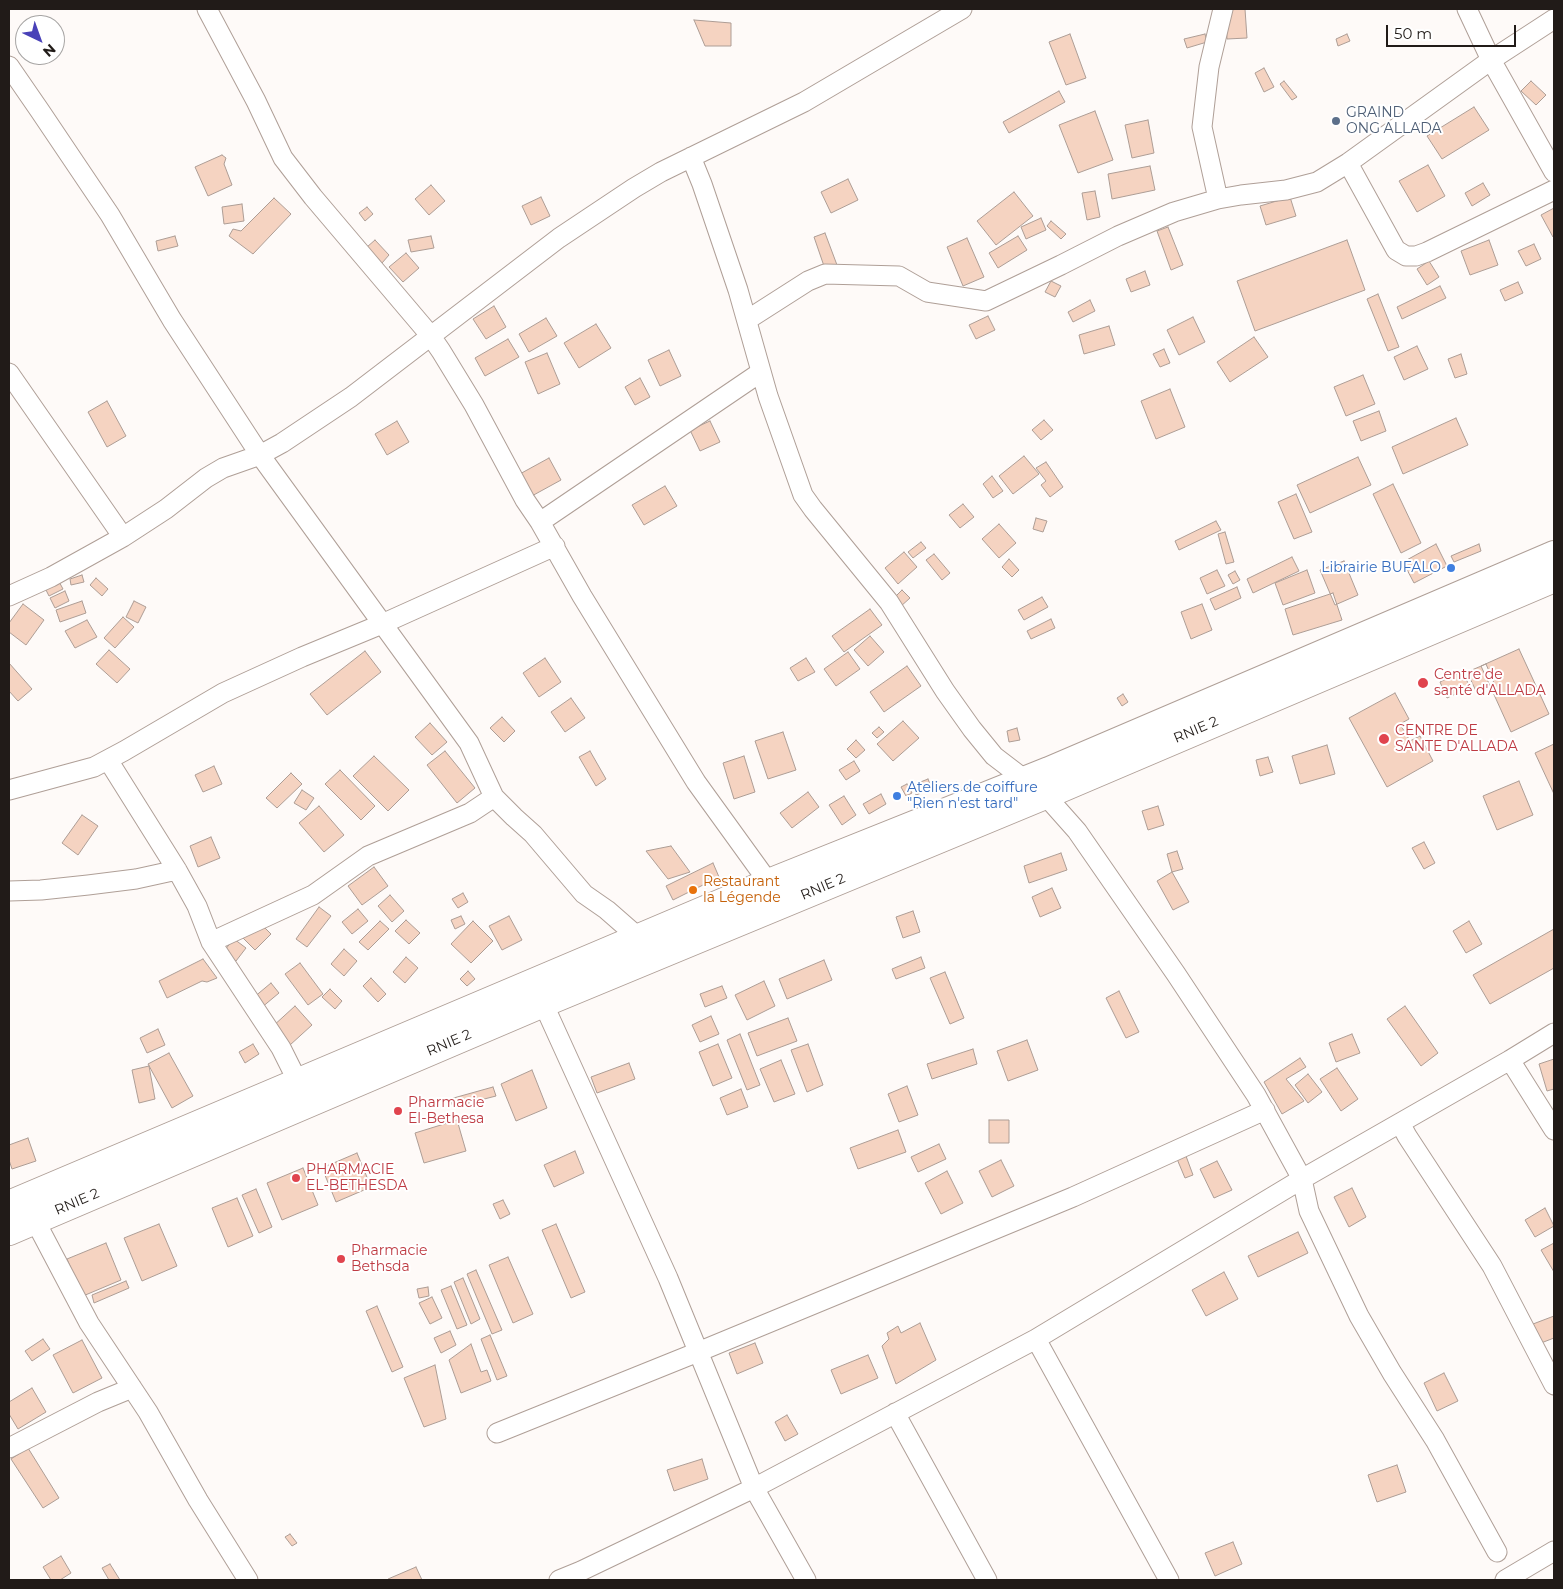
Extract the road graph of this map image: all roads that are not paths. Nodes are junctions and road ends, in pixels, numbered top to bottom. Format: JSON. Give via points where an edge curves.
{"nodes":[{"id":1,"x":207,"y":9,"type":"edge"},
{"id":2,"x":962,"y":9,"type":"edge"},
{"id":3,"x":1223,"y":9,"type":"edge"},
{"id":4,"x":1467,"y":9,"type":"edge"},
{"id":5,"x":1554,"y":19,"type":"edge"},
{"id":6,"x":1491,"y":60,"type":"junction"},
{"id":7,"x":9,"y":66,"type":"edge"},
{"id":8,"x":691,"y":157,"type":"junction"},
{"id":9,"x":1348,"y":163,"type":"junction"},
{"id":10,"x":1554,"y":172,"type":"edge"},
{"id":11,"x":1554,"y":190,"type":"edge"},
{"id":12,"x":1218,"y":199,"type":"junction"},
{"id":13,"x":747,"y":320,"type":"junction"},
{"id":14,"x":430,"y":335,"type":"junction"},
{"id":15,"x":761,"y":372,"type":"junction"},
{"id":16,"x":9,"y":373,"type":"edge"},
{"id":17,"x":260,"y":455,"type":"junction"},
{"id":18,"x":540,"y":522,"type":"junction"},
{"id":19,"x":123,"y":537,"type":"junction"},
{"id":20,"x":554,"y":546,"type":"junction"},
{"id":21,"x":1554,"y":555,"type":"edge"},
{"id":22,"x":1554,"y":578,"type":"edge"},
{"id":23,"x":9,"y":596,"type":"edge"},
{"id":24,"x":382,"y":624,"type":"junction"},
{"id":25,"x":108,"y":760,"type":"junction"},
{"id":26,"x":1036,"y":787,"type":"junction"},
{"id":27,"x":9,"y":790,"type":"edge"},
{"id":28,"x":494,"y":797,"type":"junction"},
{"id":29,"x":177,"y":870,"type":"junction"},
{"id":30,"x":769,"y":883,"type":"junction"},
{"id":31,"x":9,"y":891,"type":"edge"},
{"id":32,"x":639,"y":938,"type":"junction"},
{"id":33,"x":211,"y":942,"type":"junction"},
{"id":34,"x":543,"y":1003,"type":"junction"},
{"id":35,"x":1554,"y":1033,"type":"edge"},
{"id":36,"x":1510,"y":1060,"type":"junction"},
{"id":37,"x":302,"y":1093,"type":"junction"},
{"id":38,"x":1265,"y":1110,"type":"junction"},
{"id":39,"x":1400,"y":1123,"type":"junction"},
{"id":40,"x":1554,"y":1130,"type":"edge"},
{"id":41,"x":1302,"y":1178,"type":"junction"},
{"id":42,"x":22,"y":1208,"type":"edge"},
{"id":43,"x":9,"y":1231,"type":"edge"},
{"id":44,"x":1036,"y":1339,"type":"junction"},
{"id":45,"x":698,"y":1352,"type":"junction"},
{"id":46,"x":1554,"y":1385,"type":"edge"},
{"id":47,"x":132,"y":1388,"type":"junction"},
{"id":48,"x":895,"y":1413,"type":"junction"},
{"id":49,"x":497,"y":1433,"type":"dead end"},
{"id":50,"x":9,"y":1448,"type":"edge"},
{"id":51,"x":754,"y":1488,"type":"junction"},
{"id":52,"x":1554,"y":1551,"type":"edge"},
{"id":53,"x":1497,"y":1552,"type":"dead end"},
{"id":54,"x":248,"y":1580,"type":"edge"},
{"id":55,"x":559,"y":1580,"type":"edge"},
{"id":56,"x":806,"y":1580,"type":"edge"},
{"id":57,"x":987,"y":1580,"type":"edge"},
{"id":58,"x":1169,"y":1580,"type":"edge"},
{"id":59,"x":1505,"y":1580,"type":"edge"}],
"edges":[{"from":1,"to":14,"type":"street","via":[[283,158]]},
{"from":2,"to":8,"type":"street","via":[[804,102]]},
{"from":3,"to":12,"type":"street","via":[[1209,67],[1202,127]]},
{"from":4,"to":6,"type":"street"},
{"from":5,"to":6,"type":"street"},
{"from":6,"to":9,"type":"street"},
{"from":6,"to":10,"type":"street"},
{"from":7,"to":17,"type":"street","via":[[110,215],[172,320]]},
{"from":8,"to":13,"type":"street"},
{"from":8,"to":14,"type":"street","via":[[634,188],[559,238]]},
{"from":9,"to":11,"type":"street","via":[[1396,250],[1406,256],[1427,252]]},
{"from":9,"to":12,"type":"street","via":[[1317,182],[1286,190]]},
{"from":12,"to":13,"type":"street","via":[[1174,212],[1118,236],[986,300],[927,292],[899,276],[825,274],[808,281]]},
{"from":13,"to":15,"type":"street"},
{"from":14,"to":17,"type":"street","via":[[351,397]]},
{"from":14,"to":18,"type":"street"},
{"from":15,"to":18,"type":"street"},
{"from":15,"to":26,"type":"street","via":[[803,495],[888,602],[972,729],[994,756]]},
{"from":16,"to":19,"type":"street"},
{"from":17,"to":19,"type":"street","via":[[223,468],[206,478]]},
{"from":17,"to":24,"type":"street"},
{"from":18,"to":20,"type":"street"},
{"from":19,"to":23,"type":"street"},
{"from":20,"to":24,"type":"street"},
{"from":20,"to":30,"type":"street","via":[[696,782]]},
{"from":21,"to":26,"type":"highway","name":"RNIE 2","number":"RNIE 2"},
{"from":22,"to":26,"type":"highway","name":"RNIE 2","number":"RNIE 2"},
{"from":24,"to":25,"type":"street","via":[[223,692]]},
{"from":24,"to":28,"type":"street","via":[[469,743]]},
{"from":25,"to":27,"type":"street","via":[[94,767]]},
{"from":25,"to":29,"type":"street"},
{"from":26,"to":30,"type":"highway","name":"RNIE 2","number":"RNIE 2"},
{"from":26,"to":34,"type":"highway","name":"RNIE 2","number":"RNIE 2"},
{"from":26,"to":38,"type":"street","via":[[1077,831],[1100,863]]},
{"from":28,"to":32,"type":"street","via":[[533,834],[584,894]]},
{"from":28,"to":33,"type":"street","via":[[470,813],[368,856],[313,895]]},
{"from":29,"to":31,"type":"street","via":[[136,879]]},
{"from":29,"to":33,"type":"street","via":[[197,906]]},
{"from":30,"to":32,"type":"highway","name":"RNIE 2","number":"RNIE 2"},
{"from":32,"to":37,"type":"highway","name":"RNIE 2","number":"RNIE 2"},
{"from":33,"to":37,"type":"street","via":[[281,1048]]},
{"from":34,"to":37,"type":"highway","name":"RNIE 2","number":"RNIE 2"},
{"from":34,"to":45,"type":"street","via":[[668,1278]]},
{"from":35,"to":36,"type":"street"},
{"from":36,"to":39,"type":"street"},
{"from":36,"to":40,"type":"street"},
{"from":37,"to":42,"type":"highway","name":"RNIE 2","number":"RNIE 2"},
{"from":38,"to":41,"type":"street"},
{"from":38,"to":45,"type":"street","via":[[1073,1197]]},
{"from":39,"to":41,"type":"street"},
{"from":39,"to":46,"type":"street","via":[[1492,1266]]},
{"from":41,"to":44,"type":"street"},
{"from":41,"to":53,"type":"street","via":[[1309,1211],[1359,1316],[1435,1440]]},
{"from":42,"to":43,"type":"highway","name":"RNIE 2","number":"RNIE 2"},
{"from":42,"to":47,"type":"street","via":[[89,1323]]},
{"from":44,"to":48,"type":"street"},
{"from":44,"to":58,"type":"street"},
{"from":45,"to":49,"type":"street"},
{"from":45,"to":51,"type":"street"},
{"from":47,"to":50,"type":"street"},
{"from":47,"to":54,"type":"street"},
{"from":48,"to":51,"type":"street"},
{"from":48,"to":57,"type":"street"},
{"from":51,"to":55,"type":"street"},
{"from":51,"to":56,"type":"street"},
{"from":52,"to":59,"type":"street"}]}
